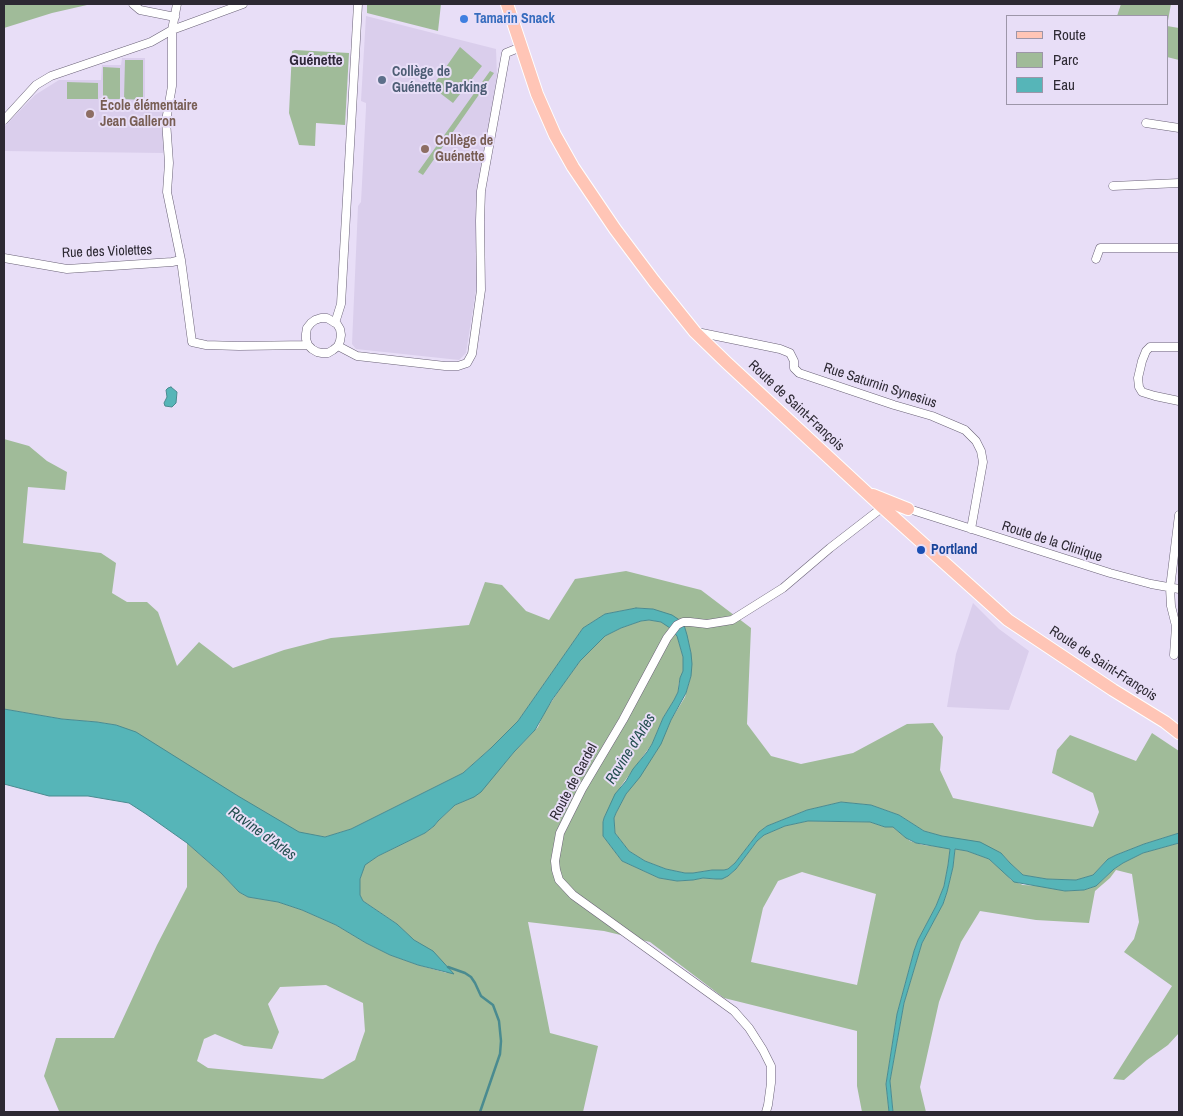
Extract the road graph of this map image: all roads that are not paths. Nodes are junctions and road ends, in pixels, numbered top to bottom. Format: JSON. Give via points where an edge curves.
{"nodes":[{"id":1,"x":133,"y":4,"type":"edge"},
{"id":2,"x":177,"y":4,"type":"edge"},
{"id":3,"x":243,"y":4,"type":"edge"},
{"id":4,"x":358,"y":4,"type":"edge"},
{"id":5,"x":507,"y":4,"type":"edge"},
{"id":6,"x":175,"y":17,"type":"junction"},
{"id":7,"x":172,"y":30,"type":"junction"},
{"id":8,"x":521,"y":47,"type":"junction"},
{"id":9,"x":4,"y":120,"type":"edge"},
{"id":10,"x":1146,"y":123,"type":"dead end"},
{"id":11,"x":1179,"y":128,"type":"edge"},
{"id":12,"x":1179,"y":174,"type":"edge"},
{"id":13,"x":1179,"y":184,"type":"edge"},
{"id":14,"x":1113,"y":186,"type":"dead end"},
{"id":15,"x":1179,"y":248,"type":"edge"},
{"id":16,"x":4,"y":258,"type":"edge"},
{"id":17,"x":1096,"y":259,"type":"dead end"},
{"id":18,"x":181,"y":260,"type":"junction"},
{"id":19,"x":335,"y":323,"type":"junction"},
{"id":20,"x":696,"y":332,"type":"junction"},
{"id":21,"x":308,"y":345,"type":"junction"},
{"id":22,"x":338,"y":346,"type":"junction"},
{"id":23,"x":1179,"y":347,"type":"edge"},
{"id":24,"x":1179,"y":401,"type":"edge"},
{"id":25,"x":868,"y":494,"type":"junction"},
{"id":26,"x":914,"y":511,"type":"junction"},
{"id":27,"x":888,"y":512,"type":"junction"},
{"id":28,"x":1179,"y":515,"type":"edge"},
{"id":29,"x":971,"y":529,"type":"junction"},
{"id":30,"x":910,"y":532,"type":"junction"},
{"id":31,"x":1170,"y":588,"type":"junction"},
{"id":32,"x":1179,"y":589,"type":"edge"},
{"id":33,"x":1174,"y":655,"type":"dead end"},
{"id":34,"x":1179,"y":733,"type":"edge"},
{"id":35,"x":766,"y":1112,"type":"edge"}],
"edges":[{"from":1,"to":6,"type":"street","via":[[140,10]]},
{"from":2,"to":6,"type":"street"},
{"from":3,"to":7,"type":"street"},
{"from":4,"to":19,"type":"street","via":[[341,304]]},
{"from":5,"to":8,"type":"main road","name":"Route de Saint-François"},
{"from":6,"to":7,"type":"street"},
{"from":7,"to":9,"type":"street","via":[[151,42],[51,76],[36,85]]},
{"from":7,"to":18,"type":"street","via":[[172,86],[166,122],[167,192]]},
{"from":8,"to":20,"type":"main road","name":"Route de Saint-François","via":[[537,94],[573,166],[654,281]]},
{"from":8,"to":22,"type":"street","via":[[506,53],[481,191],[481,290],[472,354],[467,363],[445,366],[357,356]]},
{"from":10,"to":11,"type":"street"},
{"from":12,"to":13,"type":"street"},
{"from":13,"to":14,"type":"street"},
{"from":15,"to":17,"type":"street","via":[[1100,248]]},
{"from":16,"to":18,"type":"street","name":"Rue des Violettes","via":[[66,268]]},
{"from":18,"to":21,"type":"street","via":[[192,342],[238,346]]},
{"from":19,"to":21,"type":"street","via":[[327,318],[315,320],[307,328]]},
{"from":19,"to":22,"type":"street","via":[[341,335]]},
{"from":20,"to":25,"type":"main road","name":"Route de Saint-François"},
{"from":20,"to":29,"type":"street","name":"Rue Saturnin Synesius","via":[[780,349],[790,353],[794,368],[799,373],[932,416],[965,430],[976,441],[983,462]]},
{"from":21,"to":22,"type":"street","via":[[322,353]]},
{"from":23,"to":24,"type":"street","via":[[1150,347],[1138,378],[1142,392]]},
{"from":25,"to":26,"type":"main road"},
{"from":25,"to":27,"type":"main road","name":"Route de Saint-François"},
{"from":26,"to":27,"type":"street","name":"Route de la Clinique"},
{"from":26,"to":29,"type":"street","name":"Route de la Clinique"},
{"from":26,"to":30,"type":"main road"},
{"from":27,"to":30,"type":"main road","name":"Route de Saint-François"},
{"from":27,"to":35,"type":"street","name":"Route de Gardel","via":[[830,548],[783,588],[732,620],[677,625],[560,833],[556,870],[559,880],[573,895],[734,1011],[749,1028],[771,1066]]},
{"from":28,"to":31,"type":"street"},
{"from":29,"to":31,"type":"street","name":"Route de la Clinique","via":[[1118,576]]},
{"from":30,"to":34,"type":"main road","name":"Route de Saint-François","via":[[1008,620]]},
{"from":31,"to":32,"type":"street","name":"Route de la Clinique"},
{"from":31,"to":33,"type":"street","via":[[1176,626]]}]}
